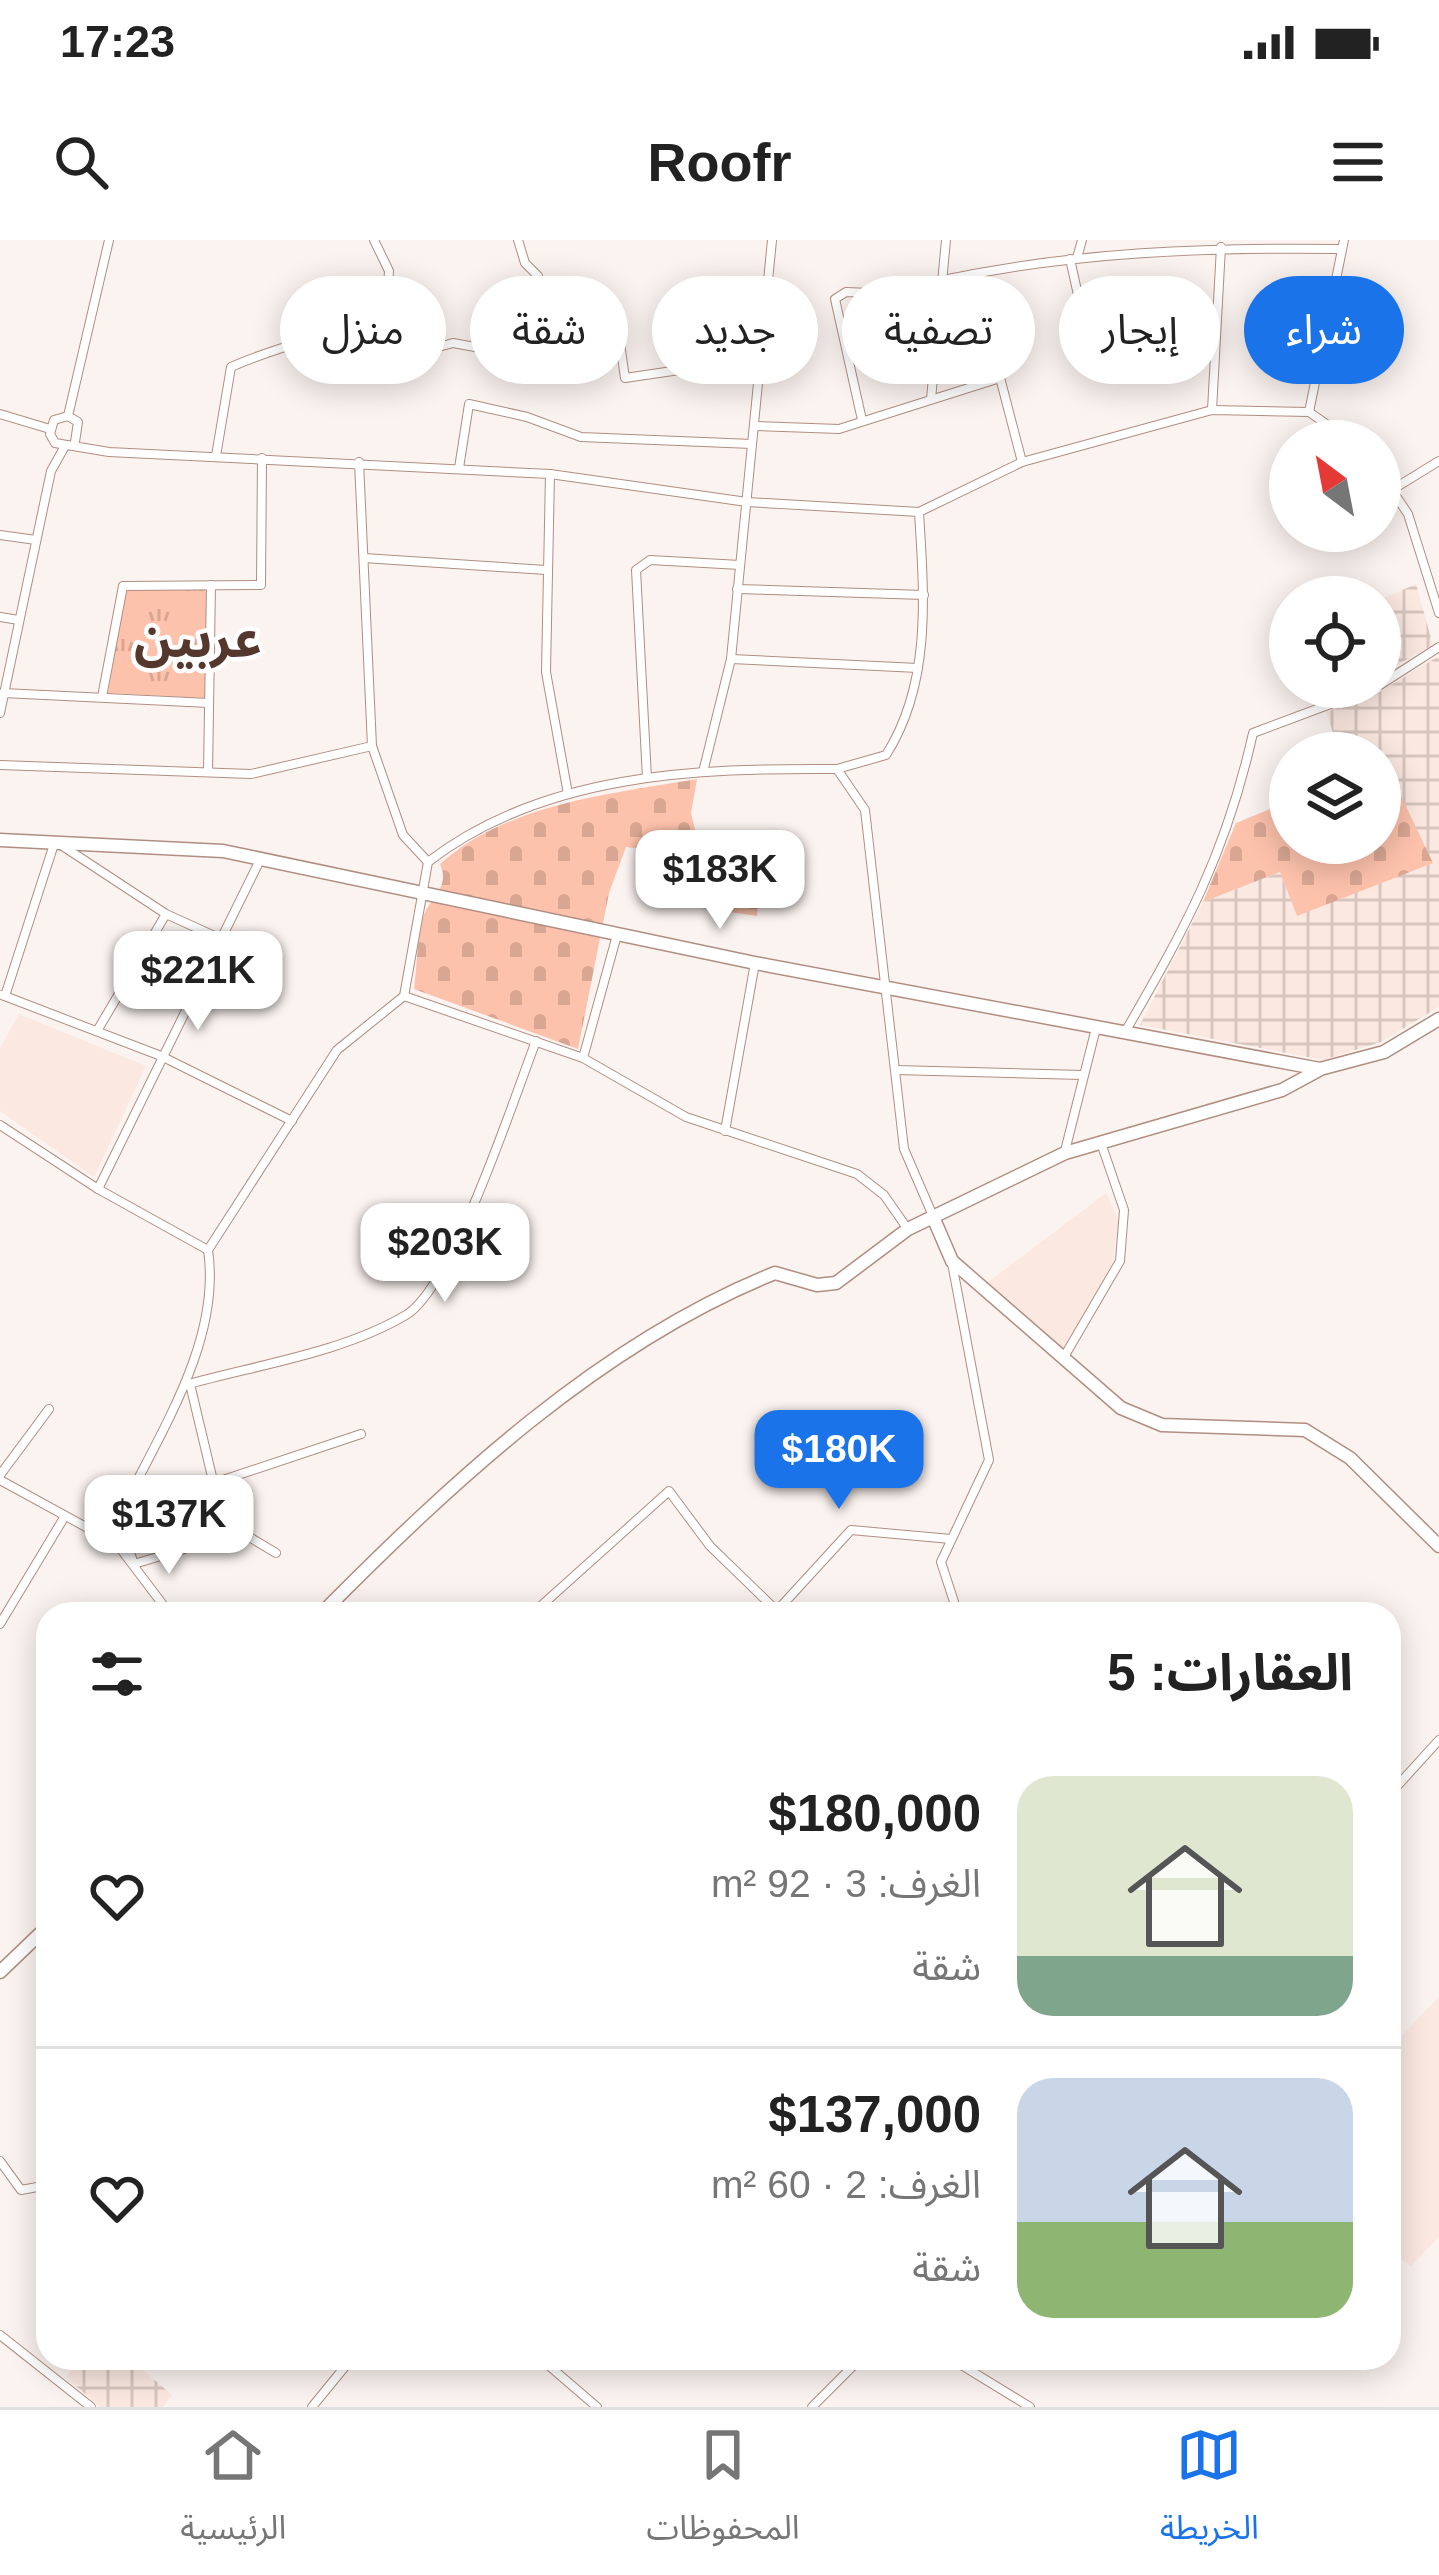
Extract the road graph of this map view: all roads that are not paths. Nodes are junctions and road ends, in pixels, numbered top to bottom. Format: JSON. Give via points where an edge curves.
{"nodes":[{"id":1,"x":109,"y":240,"type":"edge"},
{"id":2,"x":374,"y":240,"type":"edge"},
{"id":3,"x":518,"y":240,"type":"edge"},
{"id":4,"x":772,"y":240,"type":"edge"},
{"id":5,"x":946,"y":240,"type":"edge"},
{"id":6,"x":1082,"y":240,"type":"edge"},
{"id":7,"x":1342,"y":245,"type":"edge"},
{"id":8,"x":1221,"y":247,"type":"junction"},
{"id":9,"x":1073,"y":258,"type":"junction"},
{"id":10,"x":973,"y":274,"type":"joint"},
{"id":11,"x":538,"y":276,"type":"edge"},
{"id":12,"x":768,"y":276,"type":"edge"},
{"id":13,"x":944,"y":276,"type":"edge"},
{"id":14,"x":963,"y":276,"type":"edge"},
{"id":15,"x":1076,"y":276,"type":"edge"},
{"id":16,"x":842,"y":294,"type":"edge"},
{"id":17,"x":842,"y":330,"type":"edge"},
{"id":18,"x":758,"y":384,"type":"edge"},
{"id":19,"x":854,"y":384,"type":"edge"},
{"id":20,"x":933,"y":384,"type":"edge"},
{"id":21,"x":980,"y":384,"type":"edge"},
{"id":22,"x":1002,"y":384,"type":"edge"},
{"id":23,"x":931,"y":399,"type":"junction"},
{"id":24,"x":1212,"y":410,"type":"junction"},
{"id":25,"x":1309,"y":412,"type":"junction"},
{"id":26,"x":0,"y":414,"type":"edge"},
{"id":27,"x":68,"y":416,"type":"junction"},
{"id":28,"x":862,"y":420,"type":"junction"},
{"id":29,"x":1321,"y":420,"type":"edge"},
{"id":30,"x":754,"y":427,"type":"junction"},
{"id":31,"x":50,"y":429,"type":"junction"},
{"id":32,"x":70,"y":444,"type":"junction"},
{"id":33,"x":752,"y":444,"type":"junction"},
{"id":34,"x":217,"y":456,"type":"junction"},
{"id":35,"x":262,"y":458,"type":"junction"},
{"id":36,"x":359,"y":461,"type":"junction"},
{"id":37,"x":1439,"y":461,"type":"edge"},
{"id":38,"x":1022,"y":462,"type":"junction"},
{"id":39,"x":458,"y":468,"type":"junction"},
{"id":40,"x":550,"y":474,"type":"junction"},
{"id":41,"x":1401,"y":484,"type":"edge"},
{"id":42,"x":747,"y":502,"type":"junction"},
{"id":43,"x":1401,"y":505,"type":"edge"},
{"id":44,"x":919,"y":512,"type":"junction"},
{"id":45,"x":0,"y":535,"type":"edge"},
{"id":46,"x":36,"y":540,"type":"junction"},
{"id":47,"x":364,"y":558,"type":"junction"},
{"id":48,"x":740,"y":565,"type":"junction"},
{"id":49,"x":546,"y":570,"type":"junction"},
{"id":50,"x":211,"y":585,"type":"junction"},
{"id":51,"x":737,"y":589,"type":"junction"},
{"id":52,"x":924,"y":595,"type":"junction"},
{"id":53,"x":1439,"y":613,"type":"edge"},
{"id":54,"x":0,"y":617,"type":"edge"},
{"id":55,"x":19,"y":620,"type":"junction"},
{"id":56,"x":1439,"y":647,"type":"edge"},
{"id":57,"x":731,"y":659,"type":"junction"},
{"id":58,"x":918,"y":668,"type":"junction"},
{"id":59,"x":1401,"y":671,"type":"edge"},
{"id":60,"x":3,"y":693,"type":"junction"},
{"id":61,"x":102,"y":697,"type":"junction"},
{"id":62,"x":209,"y":703,"type":"junction"},
{"id":63,"x":1321,"y":708,"type":"edge"},
{"id":64,"x":0,"y":713,"type":"edge"},
{"id":65,"x":372,"y":746,"type":"junction"},
{"id":66,"x":0,"y":765,"type":"edge"},
{"id":67,"x":704,"y":768,"type":"junction"},
{"id":68,"x":837,"y":769,"type":"junction"},
{"id":69,"x":208,"y":772,"type":"junction"},
{"id":70,"x":647,"y":779,"type":"junction"},
{"id":71,"x":568,"y":794,"type":"junction"},
{"id":72,"x":0,"y":841,"type":"edge"},
{"id":73,"x":55,"y":841,"type":"junction"},
{"id":74,"x":261,"y":858,"type":"junction"},
{"id":75,"x":428,"y":862,"type":"junction"},
{"id":76,"x":423,"y":891,"type":"junction"},
{"id":77,"x":166,"y":914,"type":"junction"},
{"id":78,"x":617,"y":934,"type":"junction"},
{"id":79,"x":221,"y":939,"type":"junction"},
{"id":80,"x":755,"y":964,"type":"junction"},
{"id":81,"x":887,"y":988,"type":"junction"},
{"id":82,"x":3,"y":995,"type":"edge"},
{"id":83,"x":404,"y":996,"type":"junction"},
{"id":84,"x":1439,"y":1019,"type":"edge"},
{"id":85,"x":1096,"y":1028,"type":"junction"},
{"id":86,"x":97,"y":1031,"type":"junction"},
{"id":87,"x":1124,"y":1032,"type":"junction"},
{"id":88,"x":536,"y":1041,"type":"junction"},
{"id":89,"x":161,"y":1056,"type":"junction"},
{"id":90,"x":583,"y":1058,"type":"junction"},
{"id":91,"x":1320,"y":1069,"type":"junction"},
{"id":92,"x":896,"y":1070,"type":"junction"},
{"id":93,"x":1082,"y":1075,"type":"junction"},
{"id":94,"x":292,"y":1120,"type":"junction"},
{"id":95,"x":3,"y":1127,"type":"edge"},
{"id":96,"x":725,"y":1131,"type":"junction"},
{"id":97,"x":0,"y":1139,"type":"edge"},
{"id":98,"x":1101,"y":1142,"type":"junction"},
{"id":99,"x":1065,"y":1153,"type":"junction"},
{"id":100,"x":98,"y":1189,"type":"junction"},
{"id":101,"x":933,"y":1217,"type":"junction"},
{"id":102,"x":908,"y":1229,"type":"junction"},
{"id":103,"x":208,"y":1250,"type":"junction"},
{"id":104,"x":952,"y":1261,"type":"junction"},
{"id":105,"x":1064,"y":1357,"type":"junction"},
{"id":106,"x":187,"y":1384,"type":"junction"},
{"id":107,"x":49,"y":1409,"type":"dead end"},
{"id":108,"x":361,"y":1434,"type":"dead end"},
{"id":109,"x":0,"y":1478,"type":"edge"},
{"id":110,"x":214,"y":1486,"type":"junction"},
{"id":111,"x":183,"y":1494,"type":"junction"},
{"id":112,"x":121,"y":1514,"type":"junction"},
{"id":113,"x":65,"y":1516,"type":"junction"},
{"id":114,"x":85,"y":1526,"type":"junction"},
{"id":115,"x":951,"y":1539,"type":"junction"},
{"id":116,"x":200,"y":1544,"type":"junction"},
{"id":117,"x":1439,"y":1546,"type":"edge"},
{"id":118,"x":276,"y":1553,"type":"dead end"},
{"id":119,"x":134,"y":1564,"type":"junction"},
{"id":120,"x":161,"y":1602,"type":"edge"},
{"id":121,"x":333,"y":1602,"type":"edge"},
{"id":122,"x":545,"y":1602,"type":"edge"},
{"id":123,"x":765,"y":1602,"type":"edge"},
{"id":124,"x":786,"y":1602,"type":"edge"},
{"id":125,"x":954,"y":1602,"type":"edge"},
{"id":126,"x":0,"y":1624,"type":"edge"},
{"id":127,"x":1439,"y":1739,"type":"edge"},
{"id":128,"x":1401,"y":1782,"type":"edge"},
{"id":129,"x":36,"y":1938,"type":"edge"},
{"id":130,"x":0,"y":1972,"type":"edge"},
{"id":131,"x":0,"y":2161,"type":"edge"},
{"id":132,"x":36,"y":2187,"type":"edge"},
{"id":133,"x":0,"y":2335,"type":"edge"},
{"id":134,"x":36,"y":2363,"type":"edge"},
{"id":135,"x":44,"y":2370,"type":"edge"},
{"id":136,"x":342,"y":2370,"type":"edge"},
{"id":137,"x":554,"y":2370,"type":"edge"},
{"id":138,"x":849,"y":2370,"type":"edge"},
{"id":139,"x":970,"y":2370,"type":"edge"},
{"id":140,"x":91,"y":2407,"type":"edge"},
{"id":141,"x":312,"y":2407,"type":"edge"},
{"id":142,"x":597,"y":2407,"type":"edge"},
{"id":143,"x":812,"y":2407,"type":"edge"},
{"id":144,"x":1030,"y":2407,"type":"edge"}],
"edges":[{"from":1,"to":27,"type":"street"},
{"from":2,"to":34,"type":"street","via":[[389,272],[386,314],[231,367]]},
{"from":3,"to":11,"type":"street"},
{"from":4,"to":12,"type":"street"},
{"from":5,"to":13,"type":"street"},
{"from":6,"to":9,"type":"street"},
{"from":7,"to":8,"type":"street"},
{"from":7,"to":25,"type":"street"},
{"from":8,"to":9,"type":"street"},
{"from":8,"to":24,"type":"street"},
{"from":9,"to":10,"type":"street"},
{"from":9,"to":15,"type":"street"},
{"from":10,"to":14,"type":"street"},
{"from":16,"to":17,"type":"street","via":[[835,298]]},
{"from":18,"to":30,"type":"street"},
{"from":19,"to":28,"type":"street"},
{"from":20,"to":23,"type":"street"},
{"from":21,"to":23,"type":"street"},
{"from":22,"to":38,"type":"street"},
{"from":23,"to":28,"type":"street"},
{"from":24,"to":25,"type":"street"},
{"from":24,"to":38,"type":"street"},
{"from":25,"to":29,"type":"street"},
{"from":26,"to":31,"type":"street"},
{"from":27,"to":31,"type":"street"},
{"from":27,"to":32,"type":"street","via":[[80,427]]},
{"from":28,"to":30,"type":"street","via":[[839,428]]},
{"from":30,"to":33,"type":"street"},
{"from":31,"to":32,"type":"street","via":[[56,443]]},
{"from":32,"to":34,"type":"street"},
{"from":32,"to":46,"type":"street","via":[[50,471]]},
{"from":33,"to":39,"type":"street","via":[[581,437],[469,404]]},
{"from":33,"to":42,"type":"street"},
{"from":34,"to":35,"type":"street"},
{"from":35,"to":36,"type":"street"},
{"from":35,"to":50,"type":"street","via":[[261,585]]},
{"from":36,"to":39,"type":"street"},
{"from":36,"to":47,"type":"street"},
{"from":37,"to":41,"type":"street"},
{"from":38,"to":44,"type":"street"},
{"from":39,"to":40,"type":"street"},
{"from":40,"to":42,"type":"street"},
{"from":40,"to":49,"type":"street"},
{"from":42,"to":44,"type":"street"},
{"from":42,"to":48,"type":"street"},
{"from":43,"to":53,"type":"street"},
{"from":44,"to":52,"type":"street"},
{"from":45,"to":46,"type":"street"},
{"from":46,"to":55,"type":"street"},
{"from":47,"to":49,"type":"street"},
{"from":47,"to":65,"type":"street"},
{"from":48,"to":51,"type":"street"},
{"from":48,"to":70,"type":"street","via":[[650,560],[636,570]]},
{"from":49,"to":71,"type":"street","via":[[546,672]]},
{"from":50,"to":61,"type":"street","via":[[124,586]]},
{"from":50,"to":62,"type":"street"},
{"from":51,"to":52,"type":"street"},
{"from":51,"to":57,"type":"street"},
{"from":52,"to":58,"type":"street"},
{"from":54,"to":55,"type":"street"},
{"from":55,"to":60,"type":"street"},
{"from":56,"to":59,"type":"street"},
{"from":57,"to":58,"type":"street"},
{"from":57,"to":67,"type":"street"},
{"from":58,"to":68,"type":"street","via":[[911,711],[886,755]]},
{"from":60,"to":61,"type":"street"},
{"from":60,"to":64,"type":"street"},
{"from":61,"to":62,"type":"street"},
{"from":62,"to":69,"type":"street"},
{"from":63,"to":87,"type":"street","via":[[1253,734],[1233,820],[1188,923]]},
{"from":65,"to":69,"type":"street","via":[[251,774]]},
{"from":65,"to":75,"type":"street","via":[[403,835]]},
{"from":66,"to":69,"type":"street"},
{"from":67,"to":68,"type":"street"},
{"from":67,"to":70,"type":"street"},
{"from":68,"to":81,"type":"street","via":[[865,811]]},
{"from":70,"to":71,"type":"street"},
{"from":71,"to":75,"type":"street","via":[[461,836]]},
{"from":72,"to":73,"type":"street"},
{"from":73,"to":74,"type":"street"},
{"from":73,"to":77,"type":"street"},
{"from":73,"to":82,"type":"street"},
{"from":74,"to":76,"type":"street"},
{"from":74,"to":79,"type":"street"},
{"from":75,"to":76,"type":"street"},
{"from":76,"to":78,"type":"street"},
{"from":76,"to":83,"type":"street"},
{"from":77,"to":79,"type":"street"},
{"from":77,"to":86,"type":"street"},
{"from":78,"to":80,"type":"street"},
{"from":78,"to":90,"type":"street"},
{"from":79,"to":89,"type":"street"},
{"from":80,"to":81,"type":"street"},
{"from":80,"to":96,"type":"street"},
{"from":81,"to":85,"type":"street"},
{"from":81,"to":92,"type":"street"},
{"from":82,"to":86,"type":"street"},
{"from":83,"to":88,"type":"street"},
{"from":83,"to":94,"type":"street","via":[[337,1050]]},
{"from":84,"to":91,"type":"street","via":[[1384,1052]]},
{"from":85,"to":87,"type":"street"},
{"from":85,"to":93,"type":"street"},
{"from":86,"to":89,"type":"street"},
{"from":87,"to":91,"type":"street"},
{"from":88,"to":90,"type":"street"},
{"from":88,"to":106,"type":"street","via":[[439,1277],[409,1314]]},
{"from":89,"to":94,"type":"street"},
{"from":89,"to":100,"type":"street"},
{"from":90,"to":96,"type":"street"},
{"from":91,"to":98,"type":"street","via":[[1282,1090]]},
{"from":92,"to":93,"type":"street"},
{"from":92,"to":101,"type":"street","via":[[904,1149]]},
{"from":93,"to":99,"type":"street"},
{"from":94,"to":103,"type":"street"},
{"from":95,"to":97,"type":"street"},
{"from":95,"to":100,"type":"street"},
{"from":96,"to":102,"type":"street","via":[[857,1174]]},
{"from":98,"to":99,"type":"street"},
{"from":98,"to":105,"type":"street","via":[[1124,1210],[1120,1261]]},
{"from":99,"to":101,"type":"street"},
{"from":100,"to":103,"type":"street"},
{"from":101,"to":102,"type":"street"},
{"from":101,"to":104,"type":"street"},
{"from":102,"to":121,"type":"street","via":[[836,1283],[775,1273],[646,1339],[520,1431]]},
{"from":103,"to":106,"type":"street","via":[[214,1288]]},
{"from":104,"to":105,"type":"street"},
{"from":104,"to":115,"type":"street","via":[[989,1460]]},
{"from":105,"to":117,"type":"street","via":[[1121,1408],[1162,1425],[1305,1430],[1350,1458]]},
{"from":106,"to":110,"type":"street"},
{"from":106,"to":112,"type":"street"},
{"from":107,"to":109,"type":"street"},
{"from":108,"to":110,"type":"street"},
{"from":109,"to":113,"type":"street"},
{"from":110,"to":111,"type":"street"},
{"from":111,"to":112,"type":"street"},
{"from":111,"to":116,"type":"street"},
{"from":112,"to":114,"type":"street"},
{"from":112,"to":119,"type":"street"},
{"from":113,"to":114,"type":"street"},
{"from":113,"to":126,"type":"street"},
{"from":114,"to":119,"type":"street"},
{"from":115,"to":124,"type":"street","via":[[851,1530]]},
{"from":115,"to":125,"type":"street","via":[[941,1562]]},
{"from":116,"to":118,"type":"street","via":[[242,1532]]},
{"from":116,"to":119,"type":"street"},
{"from":119,"to":120,"type":"street"},
{"from":122,"to":123,"type":"street","via":[[669,1491]]},
{"from":127,"to":128,"type":"street"},
{"from":129,"to":130,"type":"street"},
{"from":131,"to":132,"type":"street","via":[[21,2190]]},
{"from":133,"to":134,"type":"street"},
{"from":135,"to":140,"type":"street"},
{"from":136,"to":141,"type":"street"},
{"from":137,"to":142,"type":"street"},
{"from":138,"to":143,"type":"street"},
{"from":139,"to":144,"type":"street"}]}
